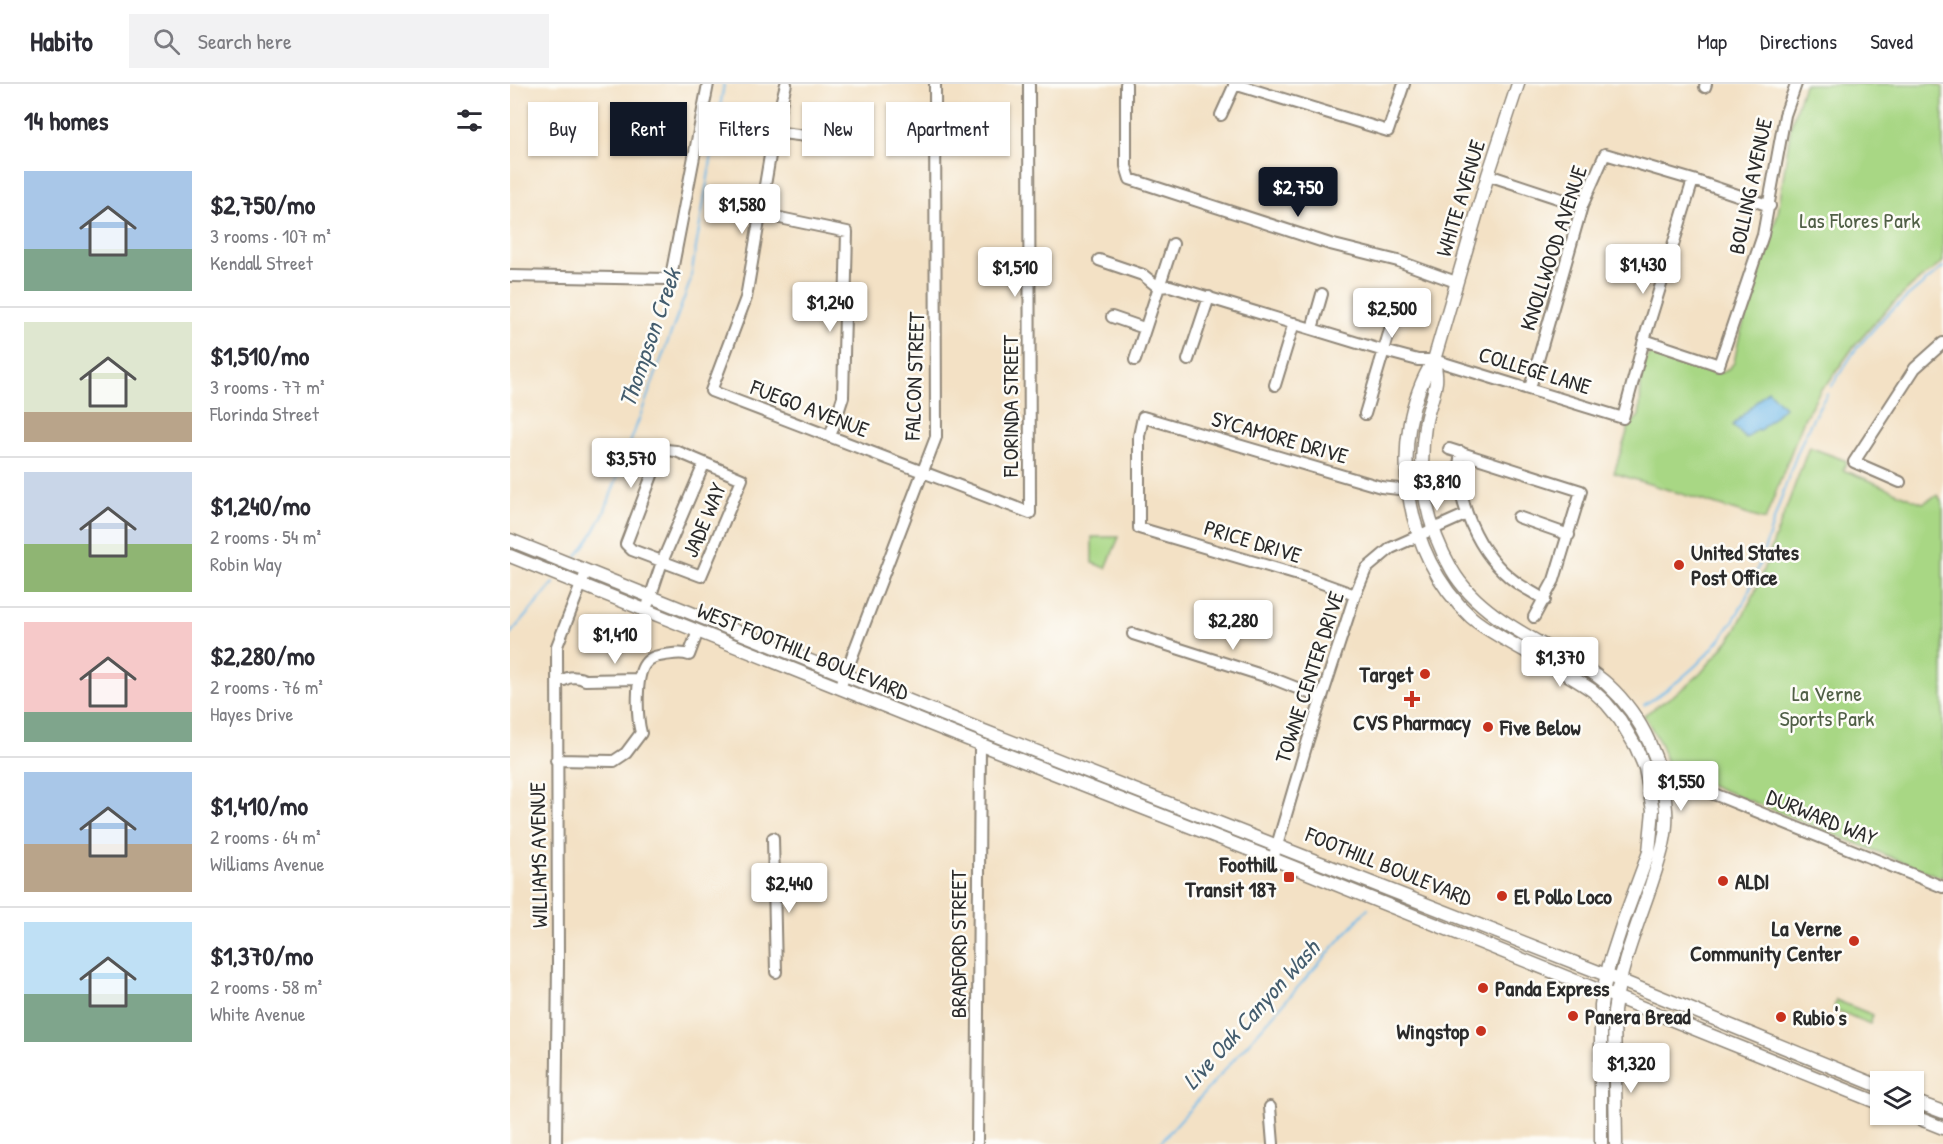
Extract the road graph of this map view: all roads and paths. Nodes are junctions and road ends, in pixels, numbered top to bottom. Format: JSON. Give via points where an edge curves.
{"nodes":[{"id":1,"x":708,"y":84,"type":"edge"},
{"id":2,"x":786,"y":84,"type":"edge"},
{"id":3,"x":935,"y":84,"type":"edge"},
{"id":4,"x":1029,"y":84,"type":"edge"},
{"id":5,"x":1126,"y":84,"type":"edge"},
{"id":6,"x":1234,"y":84,"type":"edge"},
{"id":7,"x":1404,"y":84,"type":"edge"},
{"id":8,"x":1518,"y":84,"type":"edge"},
{"id":9,"x":1796,"y":84,"type":"edge"},
{"id":10,"x":782,"y":102,"type":"edge"},
{"id":11,"x":1221,"y":115,"type":"dead end"},
{"id":12,"x":770,"y":156,"type":"edge"},
{"id":13,"x":1488,"y":175,"type":"junction"},
{"id":14,"x":1693,"y":180,"type":"junction"},
{"id":15,"x":1582,"y":206,"type":"junction"},
{"id":16,"x":1770,"y":206,"type":"junction"},
{"id":17,"x":760,"y":214,"type":"junction"},
{"id":18,"x":1173,"y":243,"type":"dead end"},
{"id":19,"x":1099,"y":260,"type":"dead end"},
{"id":20,"x":510,"y":276,"type":"edge"},
{"id":21,"x":1456,"y":282,"type":"junction"},
{"id":22,"x":1158,"y":287,"type":"junction"},
{"id":23,"x":1322,"y":294,"type":"dead end"},
{"id":24,"x":1209,"y":297,"type":"junction"},
{"id":25,"x":1395,"y":313,"type":"dead end"},
{"id":26,"x":1112,"y":317,"type":"dead end"},
{"id":27,"x":1294,"y":323,"type":"junction"},
{"id":28,"x":1144,"y":328,"type":"junction"},
{"id":29,"x":1312,"y":329,"type":"junction"},
{"id":30,"x":1644,"y":340,"type":"junction"},
{"id":31,"x":1943,"y":343,"type":"edge"},
{"id":32,"x":1383,"y":351,"type":"junction"},
{"id":33,"x":1135,"y":360,"type":"dead end"},
{"id":34,"x":1188,"y":360,"type":"dead end"},
{"id":35,"x":1434,"y":360,"type":"junction"},
{"id":36,"x":1275,"y":385,"type":"dead end"},
{"id":37,"x":1530,"y":388,"type":"junction"},
{"id":38,"x":1365,"y":414,"type":"dead end"},
{"id":39,"x":830,"y":437,"type":"junction"},
{"id":40,"x":1449,"y":449,"type":"dead end"},
{"id":41,"x":1461,"y":452,"type":"junction"},
{"id":42,"x":704,"y":464,"type":"junction"},
{"id":43,"x":924,"y":473,"type":"junction"},
{"id":44,"x":1900,"y":482,"type":"dead end"},
{"id":45,"x":1408,"y":490,"type":"junction"},
{"id":46,"x":1030,"y":513,"type":"joint"},
{"id":47,"x":1467,"y":514,"type":"junction"},
{"id":48,"x":1518,"y":517,"type":"dead end"},
{"id":49,"x":1139,"y":528,"type":"joint"},
{"id":50,"x":1433,"y":530,"type":"junction"},
{"id":51,"x":1569,"y":535,"type":"junction"},
{"id":52,"x":1420,"y":536,"type":"junction"},
{"id":53,"x":510,"y":540,"type":"edge"},
{"id":54,"x":510,"y":556,"type":"edge"},
{"id":55,"x":662,"y":561,"type":"junction"},
{"id":56,"x":586,"y":572,"type":"junction"},
{"id":57,"x":581,"y":585,"type":"junction"},
{"id":58,"x":1355,"y":595,"type":"junction"},
{"id":59,"x":650,"y":597,"type":"junction"},
{"id":60,"x":1545,"y":600,"type":"junction"},
{"id":61,"x":645,"y":610,"type":"junction"},
{"id":62,"x":1534,"y":617,"type":"dead end"},
{"id":63,"x":698,"y":631,"type":"junction"},
{"id":64,"x":1133,"y":634,"type":"dead end"},
{"id":65,"x":844,"y":675,"type":"junction"},
{"id":66,"x":639,"y":679,"type":"junction"},
{"id":67,"x":560,"y":680,"type":"junction"},
{"id":68,"x":840,"y":688,"type":"junction"},
{"id":69,"x":1323,"y":698,"type":"junction"},
{"id":70,"x":980,"y":729,"type":"joint"},
{"id":71,"x":980,"y":744,"type":"junction"},
{"id":72,"x":556,"y":760,"type":"junction"},
{"id":73,"x":1665,"y":787,"type":"junction"},
{"id":74,"x":1650,"y":788,"type":"junction"},
{"id":75,"x":773,"y":838,"type":"dead end"},
{"id":76,"x":1279,"y":845,"type":"junction"},
{"id":77,"x":1273,"y":859,"type":"junction"},
{"id":78,"x":1943,"y":887,"type":"edge"},
{"id":79,"x":776,"y":972,"type":"dead end"},
{"id":80,"x":1606,"y":975,"type":"junction"},
{"id":81,"x":1619,"y":980,"type":"junction"},
{"id":82,"x":1603,"y":992,"type":"junction"},
{"id":83,"x":1616,"y":997,"type":"junction"},
{"id":84,"x":1870,"y":1083,"type":"edge"},
{"id":85,"x":1870,"y":1100,"type":"edge"},
{"id":86,"x":1924,"y":1105,"type":"edge"},
{"id":87,"x":1270,"y":1107,"type":"dead end"},
{"id":88,"x":1943,"y":1112,"type":"edge"},
{"id":89,"x":1924,"y":1120,"type":"edge"},
{"id":90,"x":1943,"y":1128,"type":"edge"},
{"id":91,"x":556,"y":1144,"type":"edge"},
{"id":92,"x":977,"y":1144,"type":"edge"},
{"id":93,"x":1273,"y":1144,"type":"edge"},
{"id":94,"x":1600,"y":1144,"type":"edge"},
{"id":95,"x":1616,"y":1144,"type":"edge"}],
"edges":[{"from":1,"to":20,"type":"street","via":[[672,271],[667,279]]},
{"from":2,"to":10,"type":"street"},
{"from":3,"to":43,"type":"street","name":"FALCON STREET","via":[[936,437]]},
{"from":4,"to":46,"type":"street","name":"FLORINDA STREET"},
{"from":5,"to":21,"type":"street","via":[[1126,166],[1130,178]]},
{"from":6,"to":7,"type":"street","via":[[1388,131]]},
{"from":6,"to":11,"type":"street"},
{"from":8,"to":13,"type":"main road","name":"WHITE AVENUE"},
{"from":9,"to":16,"type":"street","name":"BOLLING AVENUE","via":[[1785,115]]},
{"from":12,"to":17,"type":"street"},
{"from":13,"to":15,"type":"street"},
{"from":13,"to":21,"type":"main road","name":"WHITE AVENUE"},
{"from":14,"to":15,"type":"street","name":"KNOLLWOOD AVENUE","via":[[1605,154]]},
{"from":14,"to":16,"type":"street"},
{"from":14,"to":30,"type":"street"},
{"from":15,"to":37,"type":"street","name":"KNOLLWOOD AVENUE"},
{"from":16,"to":30,"type":"street","name":"BOLLING AVENUE","via":[[1719,365]]},
{"from":17,"to":39,"type":"street","via":[[847,232],[843,397]]},
{"from":17,"to":39,"type":"street","name":"FUEGO AVENUE","via":[[746,298],[711,391]]},
{"from":18,"to":22,"type":"street"},
{"from":19,"to":22,"type":"street","via":[[1143,275]]},
{"from":21,"to":35,"type":"main road","name":"WHITE AVENUE"},
{"from":22,"to":24,"type":"street","name":"COLLEGE LANE","via":[[1170,286]]},
{"from":22,"to":28,"type":"street"},
{"from":23,"to":29,"type":"street"},
{"from":24,"to":27,"type":"street","name":"COLLEGE LANE"},
{"from":24,"to":34,"type":"street"},
{"from":25,"to":32,"type":"street"},
{"from":26,"to":28,"type":"street"},
{"from":27,"to":29,"type":"street","name":"COLLEGE LANE"},
{"from":27,"to":36,"type":"street"},
{"from":28,"to":33,"type":"street"},
{"from":29,"to":32,"type":"street","name":"COLLEGE LANE"},
{"from":30,"to":37,"type":"street","name":"COLLEGE LANE","via":[[1623,418]]},
{"from":31,"to":44,"type":"street","via":[[1915,368],[1854,462]]},
{"from":32,"to":35,"type":"street","name":"COLLEGE LANE"},
{"from":32,"to":38,"type":"street"},
{"from":35,"to":37,"type":"street","name":"COLLEGE LANE"},
{"from":35,"to":45,"type":"main road","name":"WHITE AVENUE","via":[[1423,377],[1410,426]]},
{"from":35,"to":50,"type":"main road","name":"WHITE AVENUE","via":[[1437,381],[1420,459]]},
{"from":39,"to":43,"type":"street","name":"FUEGO AVENUE"},
{"from":40,"to":41,"type":"street"},
{"from":41,"to":47,"type":"street","via":[[1459,482]]},
{"from":41,"to":51,"type":"street","via":[[1581,491]]},
{"from":42,"to":55,"type":"street"},
{"from":42,"to":55,"type":"street","via":[[676,451],[666,450],[659,457],[626,544]]},
{"from":42,"to":55,"type":"street","name":"JADE WAY","via":[[742,479],[701,576]]},
{"from":43,"to":46,"type":"street","name":"FUEGO AVENUE"},
{"from":43,"to":65,"type":"street","name":"FALCON STREET"},
{"from":45,"to":49,"type":"street","name":"SYCAMORE DRIVE","via":[[1381,487],[1143,417],[1138,436]]},
{"from":45,"to":52,"type":"main road","name":"WHITE AVENUE"},
{"from":47,"to":50,"type":"street","name":"TOWNE CENTER DRIVE"},
{"from":47,"to":60,"type":"street","via":[[1492,559],[1515,582]]},
{"from":48,"to":51,"type":"street"},
{"from":49,"to":58,"type":"street","name":"PRICE DRIVE"},
{"from":50,"to":52,"type":"street","name":"TOWNE CENTER DRIVE"},
{"from":50,"to":73,"type":"main road","name":"WHITE AVENUE","via":[[1453,571],[1484,606],[1506,624],[1591,672],[1619,696],[1638,720]]},
{"from":51,"to":60,"type":"street"},
{"from":52,"to":58,"type":"street","name":"TOWNE CENTER DRIVE","via":[[1391,548],[1366,569]]},
{"from":52,"to":74,"type":"main road","name":"WHITE AVENUE","via":[[1451,595],[1472,618],[1583,684],[1606,703],[1636,747]]},
{"from":53,"to":56,"type":"main road","name":"WEST FOOTHILL BOULEVARD"},
{"from":54,"to":57,"type":"main road","name":"WEST FOOTHILL BOULEVARD"},
{"from":55,"to":59,"type":"street"},
{"from":56,"to":57,"type":"street","name":"WILLIAMS AVENUE"},
{"from":56,"to":59,"type":"main road","name":"WEST FOOTHILL BOULEVARD"},
{"from":57,"to":61,"type":"main road","name":"WEST FOOTHILL BOULEVARD"},
{"from":57,"to":67,"type":"street","name":"WILLIAMS AVENUE","via":[[557,646]]},
{"from":58,"to":69,"type":"street","name":"TOWNE CENTER DRIVE"},
{"from":59,"to":61,"type":"street"},
{"from":59,"to":65,"type":"main road","name":"WEST FOOTHILL BOULEVARD"},
{"from":60,"to":62,"type":"street"},
{"from":61,"to":63,"type":"main road","name":"WEST FOOTHILL BOULEVARD"},
{"from":63,"to":66,"type":"street","via":[[689,655],[654,657],[644,665]]},
{"from":63,"to":68,"type":"main road","name":"WEST FOOTHILL BOULEVARD"},
{"from":64,"to":69,"type":"street"},
{"from":65,"to":68,"type":"street","name":"FALCON STREET"},
{"from":65,"to":70,"type":"main road","name":"WEST FOOTHILL BOULEVARD"},
{"from":66,"to":67,"type":"street","via":[[580,683]]},
{"from":66,"to":72,"type":"street","via":[[640,734],[626,753],[614,761]]},
{"from":67,"to":72,"type":"street","name":"WILLIAMS AVENUE"},
{"from":68,"to":71,"type":"main road","name":"WEST FOOTHILL BOULEVARD"},
{"from":69,"to":76,"type":"street","name":"TOWNE CENTER DRIVE"},
{"from":70,"to":76,"type":"main road","name":"FOOTHILL BOULEVARD"},
{"from":71,"to":77,"type":"main road","name":"FOOTHILL BOULEVARD"},
{"from":71,"to":92,"type":"street","name":"BRADFORD STREET"},
{"from":72,"to":91,"type":"street","name":"WILLIAMS AVENUE"},
{"from":73,"to":74,"type":"street","name":"DURWARD WAY"},
{"from":73,"to":78,"type":"street","name":"DURWARD WAY","via":[[1681,785],[1704,790]]},
{"from":73,"to":81,"type":"main road","name":"WHITE AVENUE","via":[[1667,827],[1661,858]]},
{"from":74,"to":80,"type":"main road","name":"WHITE AVENUE","via":[[1653,825],[1649,852]]},
{"from":75,"to":79,"type":"street"},
{"from":76,"to":77,"type":"street","name":"TOWNE CENTER DRIVE"},
{"from":76,"to":80,"type":"main road","name":"FOOTHILL BOULEVARD"},
{"from":77,"to":82,"type":"main road","name":"FOOTHILL BOULEVARD"},
{"from":80,"to":81,"type":"main road","name":"FOOTHILL BOULEVARD"},
{"from":80,"to":82,"type":"main road","name":"WHITE AVENUE"},
{"from":81,"to":83,"type":"main road","name":"WHITE AVENUE"},
{"from":81,"to":84,"type":"main road","name":"FOOTHILL BOULEVARD"},
{"from":82,"to":83,"type":"main road","name":"FOOTHILL BOULEVARD"},
{"from":82,"to":94,"type":"main road","name":"WHITE AVENUE"},
{"from":83,"to":85,"type":"main road","name":"FOOTHILL BOULEVARD"},
{"from":83,"to":95,"type":"main road","name":"WHITE AVENUE"},
{"from":86,"to":88,"type":"main road"},
{"from":87,"to":93,"type":"street"},
{"from":89,"to":90,"type":"main road"}]}
